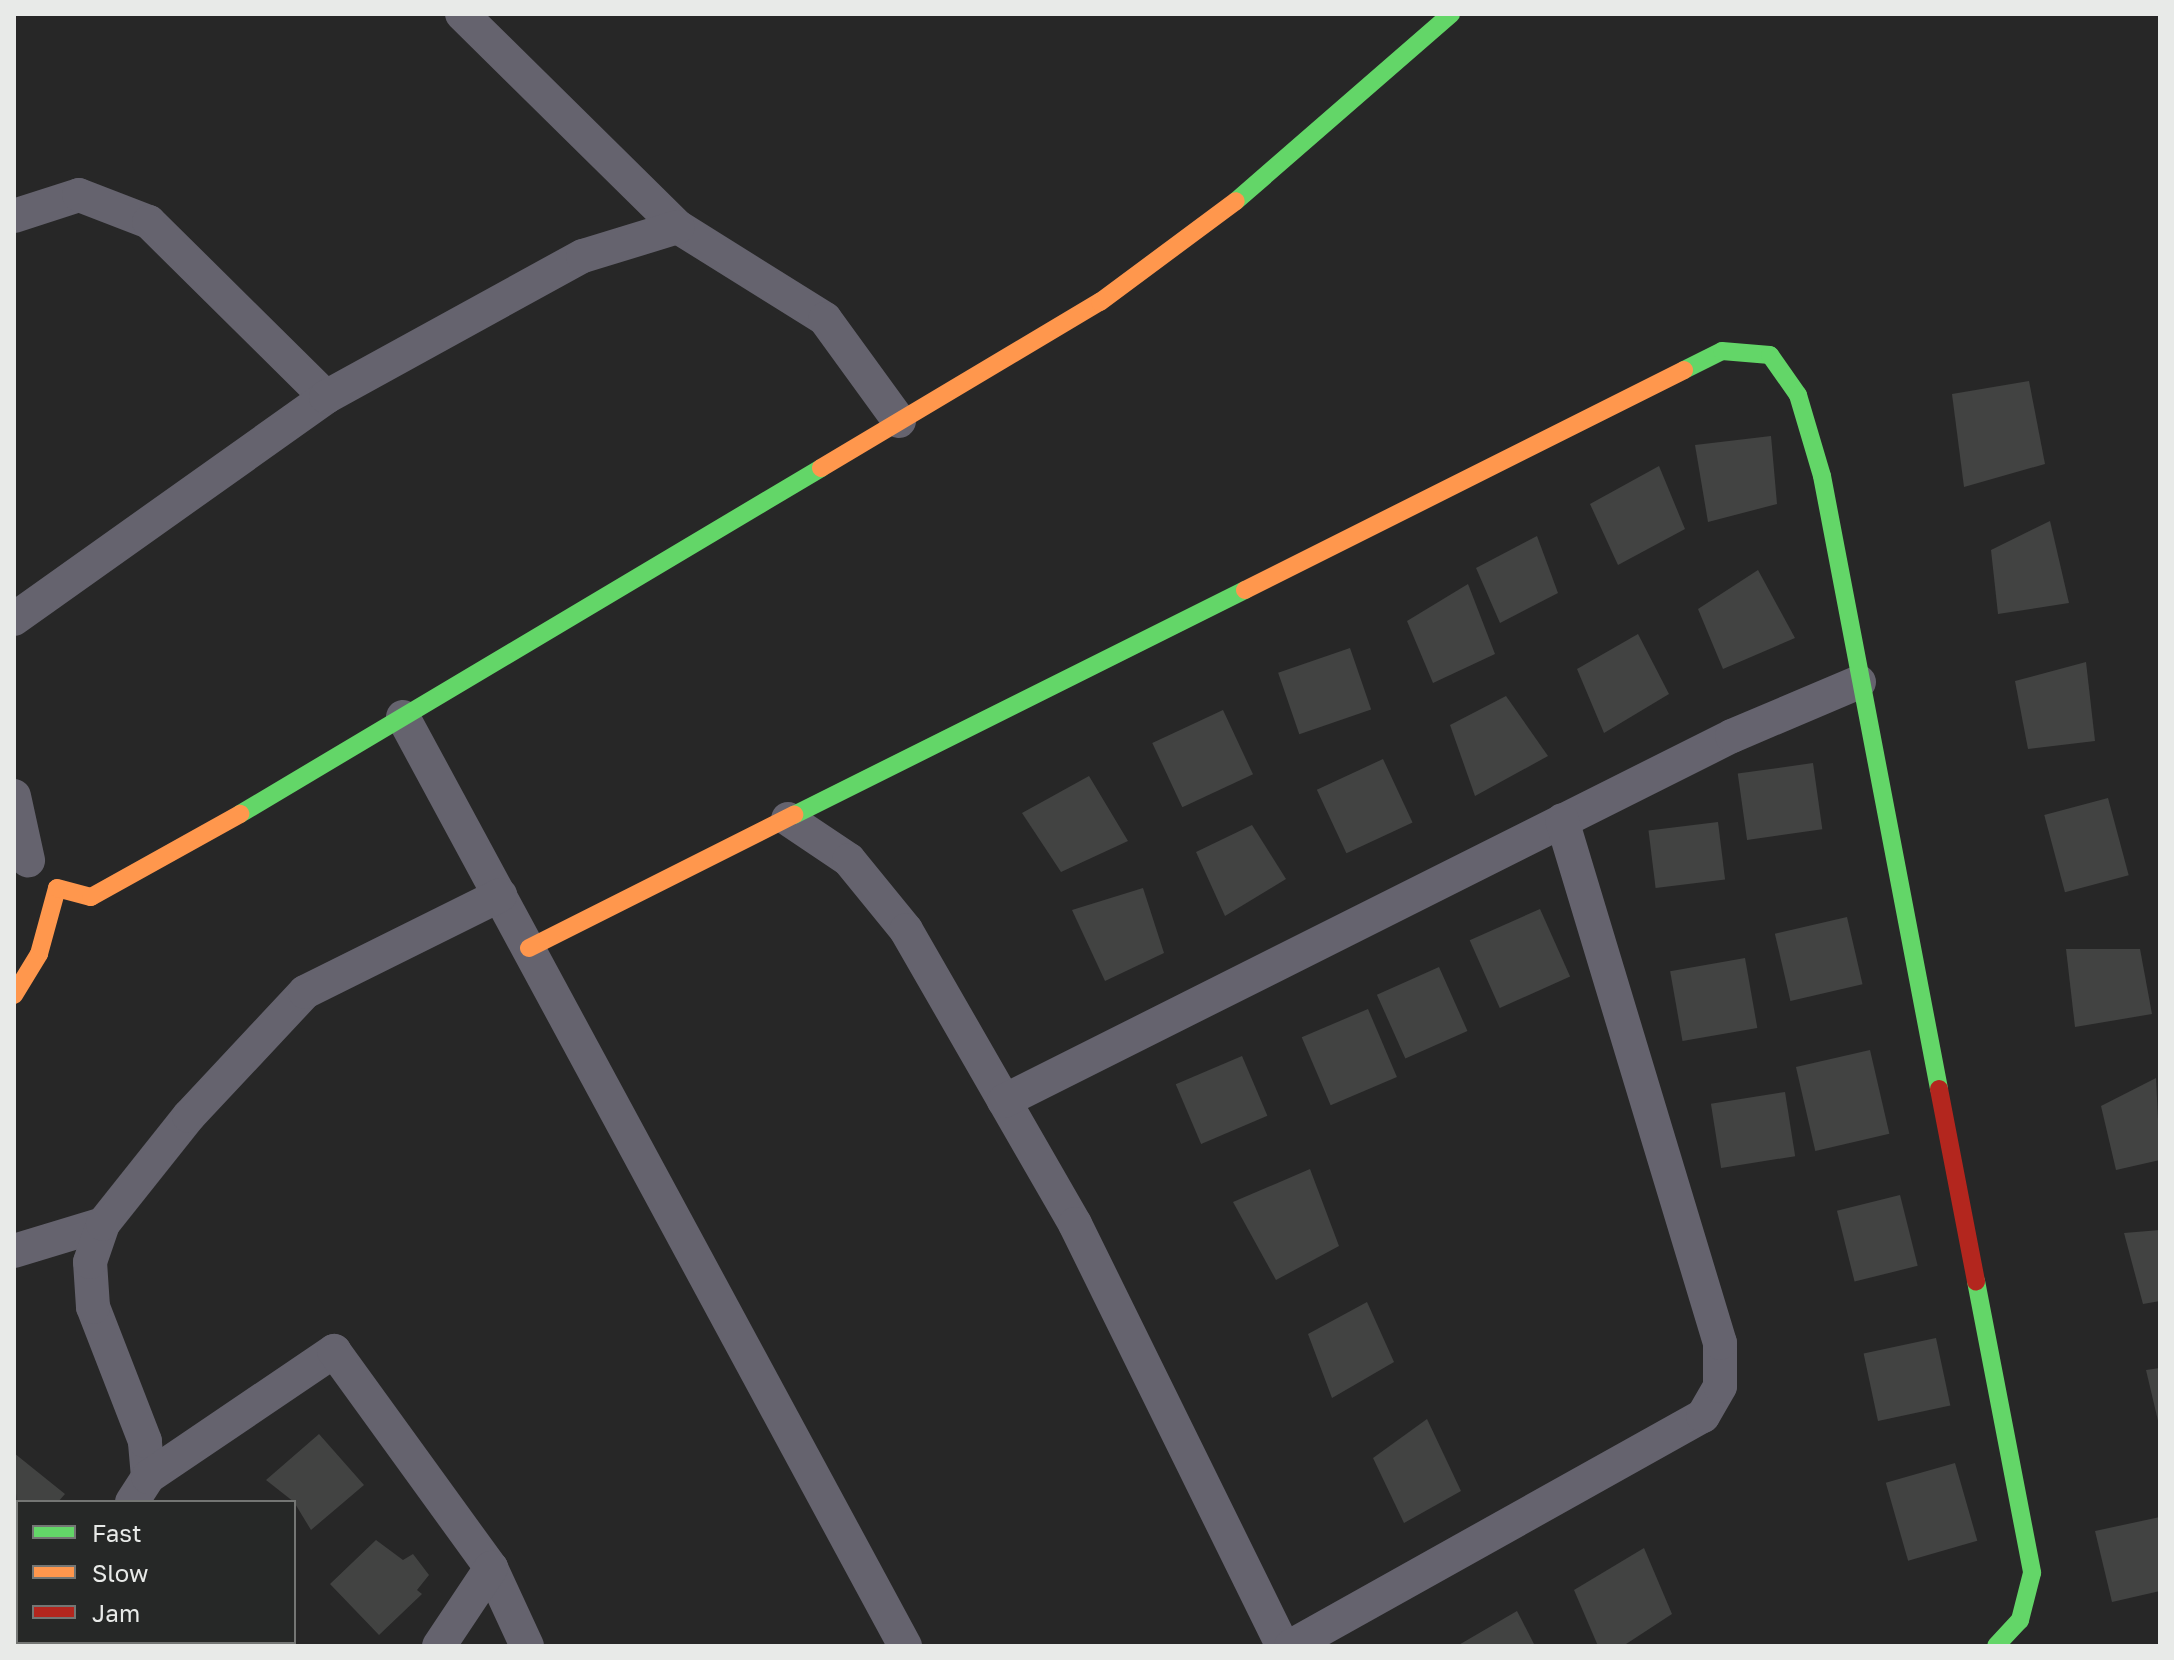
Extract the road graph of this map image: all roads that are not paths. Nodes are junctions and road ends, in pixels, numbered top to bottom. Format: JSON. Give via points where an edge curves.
{"nodes":[{"id":1,"x":462,"y":14,"type":"edge"},
{"id":2,"x":1451,"y":14,"type":"edge"},
{"id":3,"x":14,"y":216,"type":"edge"},
{"id":4,"x":678,"y":227,"type":"junction"},
{"id":5,"x":326,"y":397,"type":"junction"},
{"id":6,"x":899,"y":421,"type":"junction"},
{"id":7,"x":14,"y":619,"type":"edge"},
{"id":8,"x":1859,"y":682,"type":"junction"},
{"id":9,"x":403,"y":717,"type":"junction"},
{"id":10,"x":14,"y":796,"type":"edge"},
{"id":11,"x":788,"y":819,"type":"junction"},
{"id":12,"x":1562,"y":820,"type":"junction"},
{"id":13,"x":21,"y":853,"type":"edge"},
{"id":14,"x":57,"y":888,"type":"junction"},
{"id":15,"x":500,"y":895,"type":"junction"},
{"id":16,"x":529,"y":948,"type":"junction"},
{"id":17,"x":14,"y":995,"type":"edge"},
{"id":18,"x":1004,"y":1101,"type":"junction"},
{"id":19,"x":103,"y":1224,"type":"junction"},
{"id":20,"x":14,"y":1251,"type":"edge"},
{"id":21,"x":140,"y":1490,"type":"edge"},
{"id":22,"x":491,"y":1568,"type":"junction"},
{"id":23,"x":439,"y":1646,"type":"edge"},
{"id":24,"x":527,"y":1646,"type":"edge"},
{"id":25,"x":905,"y":1646,"type":"edge"},
{"id":26,"x":1283,"y":1646,"type":"edge"},
{"id":27,"x":1291,"y":1646,"type":"edge"},
{"id":28,"x":1996,"y":1646,"type":"edge"}],
"edges":[{"from":1,"to":4,"type":"street"},
{"from":2,"to":6,"type":"street","via":[[1222,213],[1100,302]]},
{"from":3,"to":5,"type":"street","via":[[79,195],[149,222]]},
{"from":4,"to":5,"type":"street","via":[[583,256]]},
{"from":4,"to":6,"type":"street","via":[[825,319]]},
{"from":5,"to":7,"type":"street"},
{"from":6,"to":9,"type":"street"},
{"from":8,"to":11,"type":"street","via":[[1822,476],[1798,395],[1770,355],[1722,351]]},
{"from":8,"to":12,"type":"street"},
{"from":8,"to":28,"type":"street","via":[[2032,1573],[2020,1620]]},
{"from":9,"to":14,"type":"street","via":[[91,897]]},
{"from":9,"to":15,"type":"street"},
{"from":10,"to":13,"type":"street"},
{"from":11,"to":16,"type":"street"},
{"from":11,"to":18,"type":"street","via":[[849,860],[906,930]]},
{"from":12,"to":18,"type":"street"},
{"from":12,"to":27,"type":"street","via":[[1720,1343],[1720,1386],[1703,1416]]},
{"from":13,"to":14,"type":"street"},
{"from":14,"to":17,"type":"street","via":[[39,954]]},
{"from":15,"to":16,"type":"street"},
{"from":15,"to":19,"type":"street","via":[[305,992],[189,1116]]},
{"from":16,"to":25,"type":"street"},
{"from":18,"to":26,"type":"street","via":[[1075,1224]]},
{"from":19,"to":20,"type":"street"},
{"from":19,"to":21,"type":"street","via":[[90,1262],[93,1307],[145,1441]]},
{"from":21,"to":22,"type":"street","via":[[334,1351]]},
{"from":22,"to":23,"type":"street"},
{"from":22,"to":24,"type":"street"}]}
